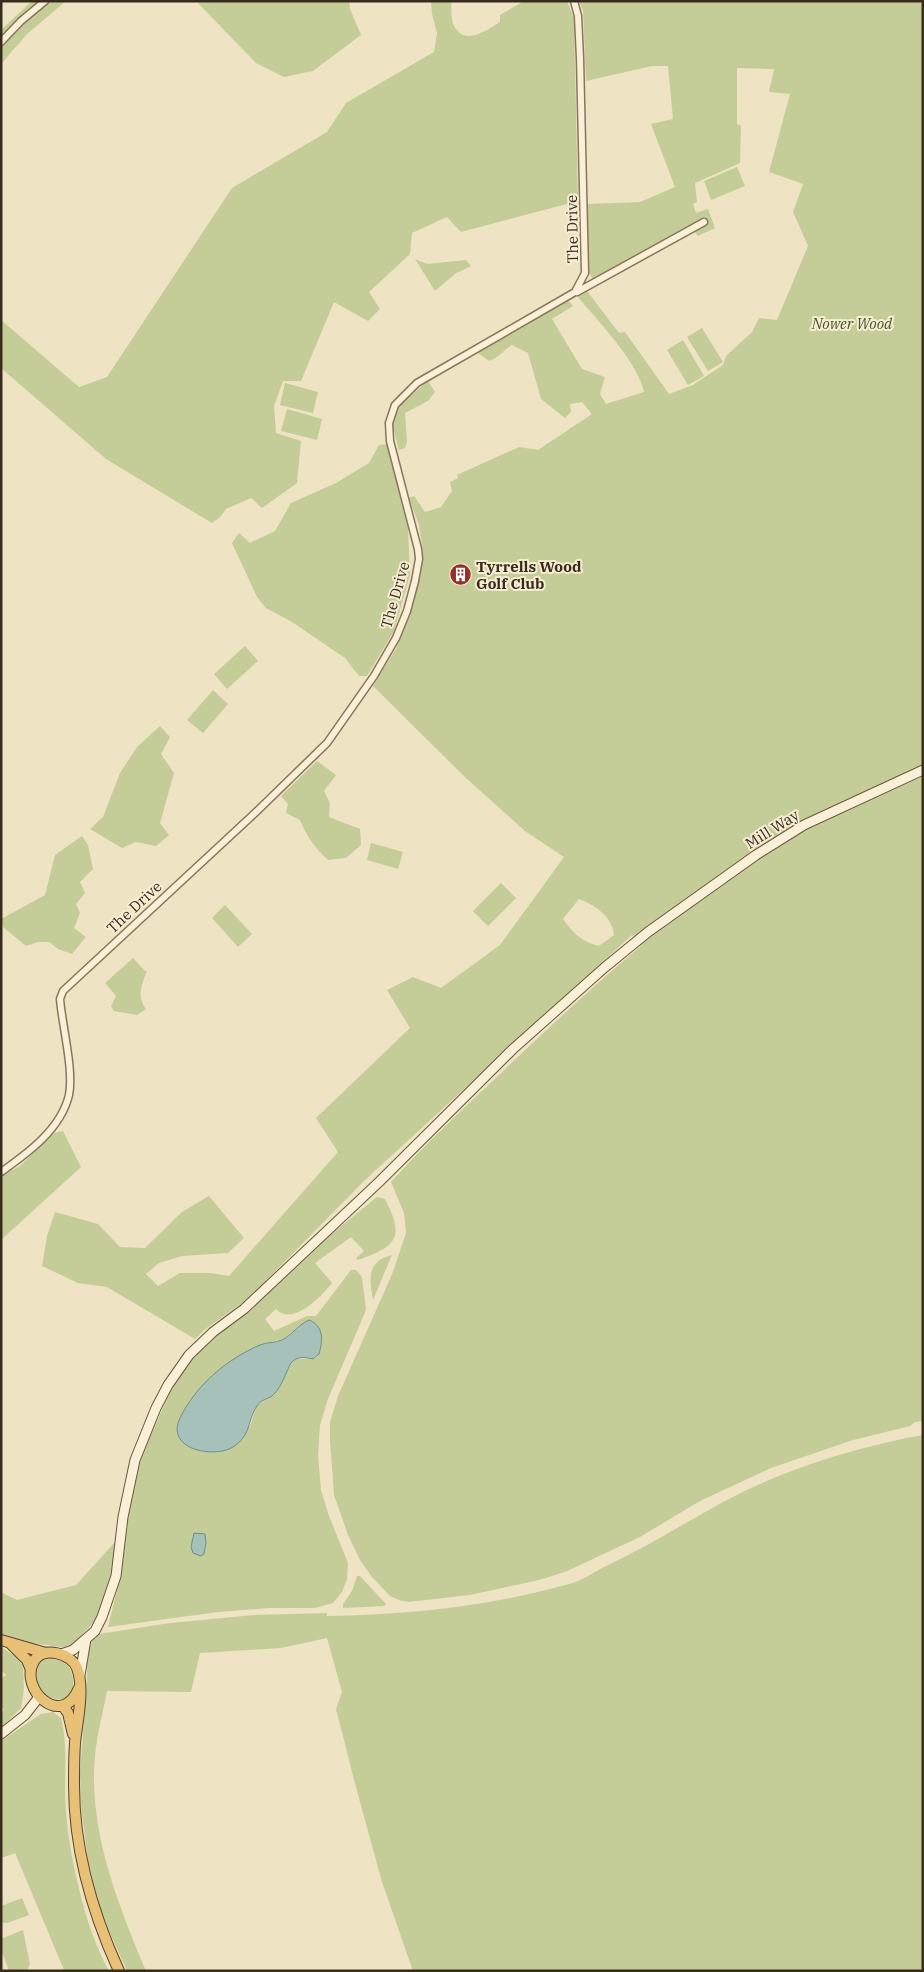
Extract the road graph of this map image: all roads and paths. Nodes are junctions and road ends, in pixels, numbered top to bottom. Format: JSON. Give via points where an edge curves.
{"nodes":[{"id":1,"x":45,"y":1,"type":"edge"},
{"id":2,"x":574,"y":1,"type":"edge"},
{"id":3,"x":1,"y":42,"type":"edge"},
{"id":4,"x":704,"y":222,"type":"dead end"},
{"id":5,"x":575,"y":292,"type":"junction"},
{"id":6,"x":923,"y":770,"type":"edge"},
{"id":7,"x":1,"y":1172,"type":"edge"},
{"id":8,"x":86,"y":1639,"type":"junction"},
{"id":9,"x":5,"y":1641,"type":"edge"},
{"id":10,"x":46,"y":1653,"type":"junction"},
{"id":11,"x":61,"y":1654,"type":"junction"},
{"id":12,"x":31,"y":1670,"type":"junction"},
{"id":13,"x":79,"y":1676,"type":"junction"},
{"id":14,"x":79,"y":1688,"type":"junction"},
{"id":15,"x":39,"y":1697,"type":"junction"},
{"id":16,"x":62,"y":1706,"type":"junction"},
{"id":17,"x":1,"y":1734,"type":"edge"},
{"id":18,"x":75,"y":1743,"type":"junction"},
{"id":19,"x":119,"y":1971,"type":"edge"}],
"edges":[{"from":1,"to":3,"type":"street"},
{"from":2,"to":5,"type":"street","name":"The Drive","via":[[580,58],[585,273]]},
{"from":4,"to":5,"type":"street"},
{"from":5,"to":7,"type":"street","name":"The Drive","via":[[417,383],[395,406],[389,423],[390,442],[419,560],[407,611],[396,638],[374,676],[321,751],[63,991],[60,999],[69,1095],[49,1131],[28,1153]]},
{"from":6,"to":8,"type":"main road","name":"Mill Way","via":[[804,825],[648,932],[513,1049],[244,1309],[189,1355],[168,1386],[145,1431],[129,1482],[116,1576],[102,1617],[95,1631]]},
{"from":8,"to":11,"type":"main road","via":[[73,1650]]},
{"from":8,"to":13,"type":"main road"},
{"from":9,"to":10,"type":"highway"},
{"from":9,"to":12,"type":"highway","via":[[28,1660]]},
{"from":10,"to":11,"type":"highway"},
{"from":10,"to":12,"type":"highway","via":[[33,1661]]},
{"from":11,"to":13,"type":"highway","via":[[70,1658]]},
{"from":12,"to":15,"type":"highway","via":[[33,1687]]},
{"from":13,"to":14,"type":"highway"},
{"from":14,"to":16,"type":"highway","via":[[72,1702]]},
{"from":14,"to":18,"type":"highway"},
{"from":15,"to":16,"type":"highway"},
{"from":15,"to":17,"type":"main road","via":[[25,1715]]},
{"from":16,"to":18,"type":"highway","via":[[68,1713]]},
{"from":18,"to":19,"type":"highway","via":[[75,1810],[84,1874],[94,1912]]}]}
